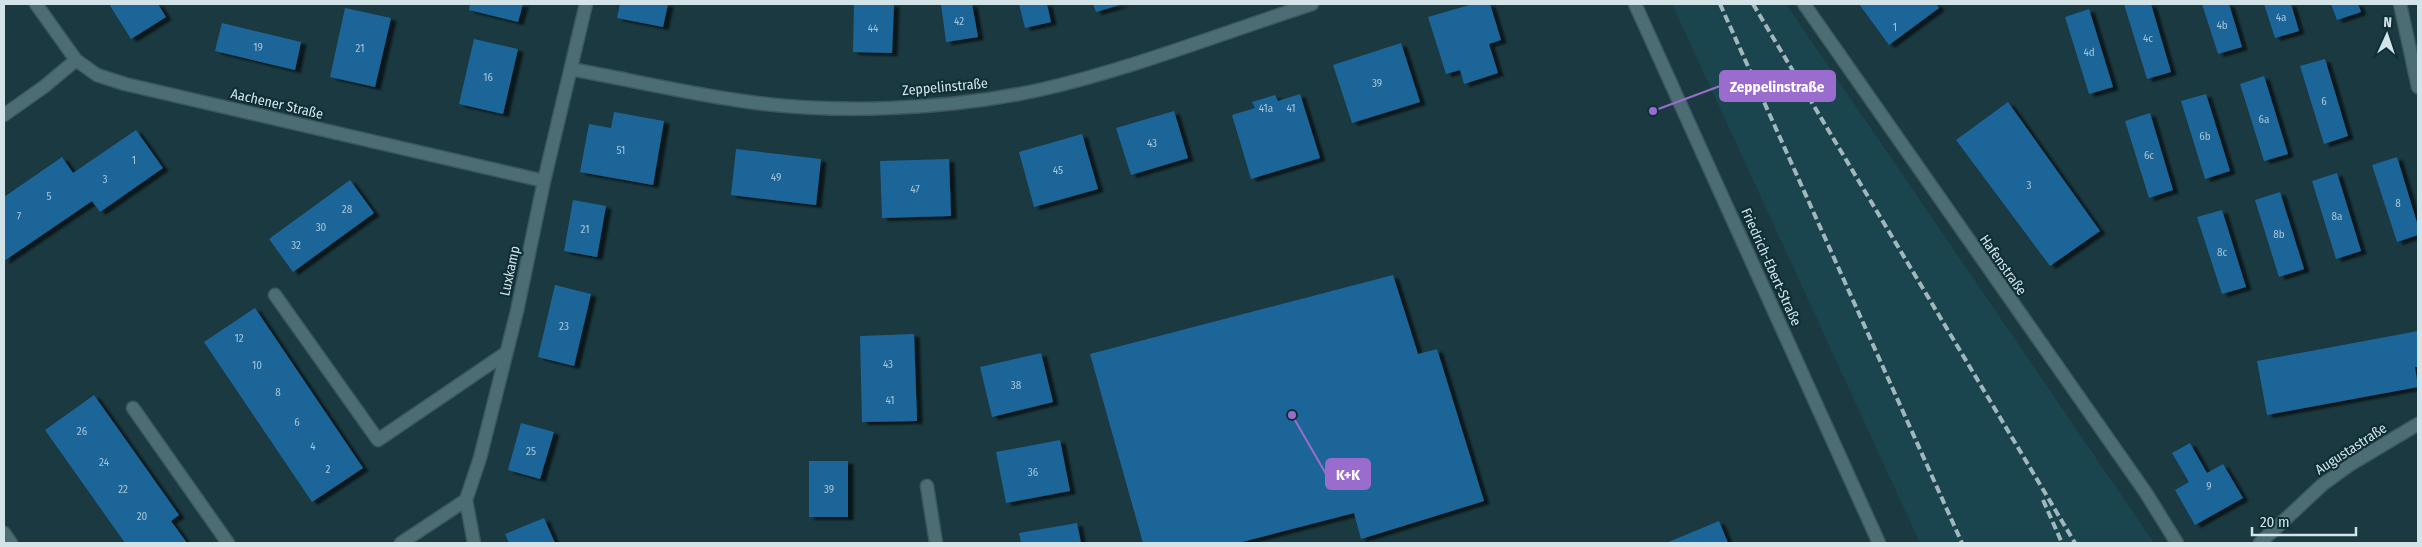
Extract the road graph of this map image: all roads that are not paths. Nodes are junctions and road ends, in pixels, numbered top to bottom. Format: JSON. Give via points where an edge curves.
{"nodes":[{"id":1,"x":36,"y":4,"type":"edge"},
{"id":2,"x":586,"y":4,"type":"edge"},
{"id":3,"x":1312,"y":4,"type":"edge"},
{"id":4,"x":1635,"y":4,"type":"edge"},
{"id":5,"x":1804,"y":4,"type":"edge"},
{"id":6,"x":2400,"y":4,"type":"edge"},
{"id":7,"x":76,"y":60,"type":"junction"},
{"id":8,"x":571,"y":69,"type":"junction"},
{"id":9,"x":2418,"y":87,"type":"edge"},
{"id":10,"x":4,"y":115,"type":"edge"},
{"id":11,"x":544,"y":181,"type":"junction"},
{"id":12,"x":275,"y":295,"type":"dead end"},
{"id":13,"x":506,"y":353,"type":"junction"},
{"id":14,"x":133,"y":408,"type":"dead end"},
{"id":15,"x":2418,"y":424,"type":"edge"},
{"id":16,"x":926,"y":486,"type":"dead end"},
{"id":17,"x":466,"y":500,"type":"junction"},
{"id":18,"x":4,"y":533,"type":"edge"},
{"id":19,"x":11,"y":543,"type":"edge"},
{"id":20,"x":228,"y":543,"type":"edge"},
{"id":21,"x":401,"y":543,"type":"edge"},
{"id":22,"x":474,"y":543,"type":"edge"},
{"id":23,"x":936,"y":543,"type":"edge"},
{"id":24,"x":1879,"y":543,"type":"edge"},
{"id":25,"x":2177,"y":543,"type":"edge"},
{"id":26,"x":2260,"y":543,"type":"edge"}],
"edges":[{"from":1,"to":7,"type":"street","name":"Aachener Straße"},
{"from":2,"to":8,"type":"street","name":"Luxkamp"},
{"from":3,"to":8,"type":"street","name":"Zeppelinstraße","via":[[1040,90],[936,105],[843,109],[737,100]]},
{"from":4,"to":24,"type":"street","name":"Friedrich-Ebert-Straße"},
{"from":5,"to":25,"type":"street","name":"Hafenstraße","via":[[2146,492]]},
{"from":6,"to":9,"type":"street"},
{"from":7,"to":10,"type":"street"},
{"from":7,"to":11,"type":"street","name":"Aachener Straße","via":[[97,75],[125,84]]},
{"from":8,"to":11,"type":"street","name":"Luxkamp"},
{"from":11,"to":13,"type":"street","name":"Luxkamp"},
{"from":12,"to":13,"type":"street","via":[[378,440]]},
{"from":13,"to":17,"type":"street","name":"Luxkamp"},
{"from":14,"to":20,"type":"street"},
{"from":15,"to":26,"type":"street","name":"Augustastraße","via":[[2322,485]]},
{"from":16,"to":23,"type":"street"},
{"from":17,"to":21,"type":"street"},
{"from":17,"to":22,"type":"street","name":"Luxkamp"},
{"from":18,"to":19,"type":"street"}]}
